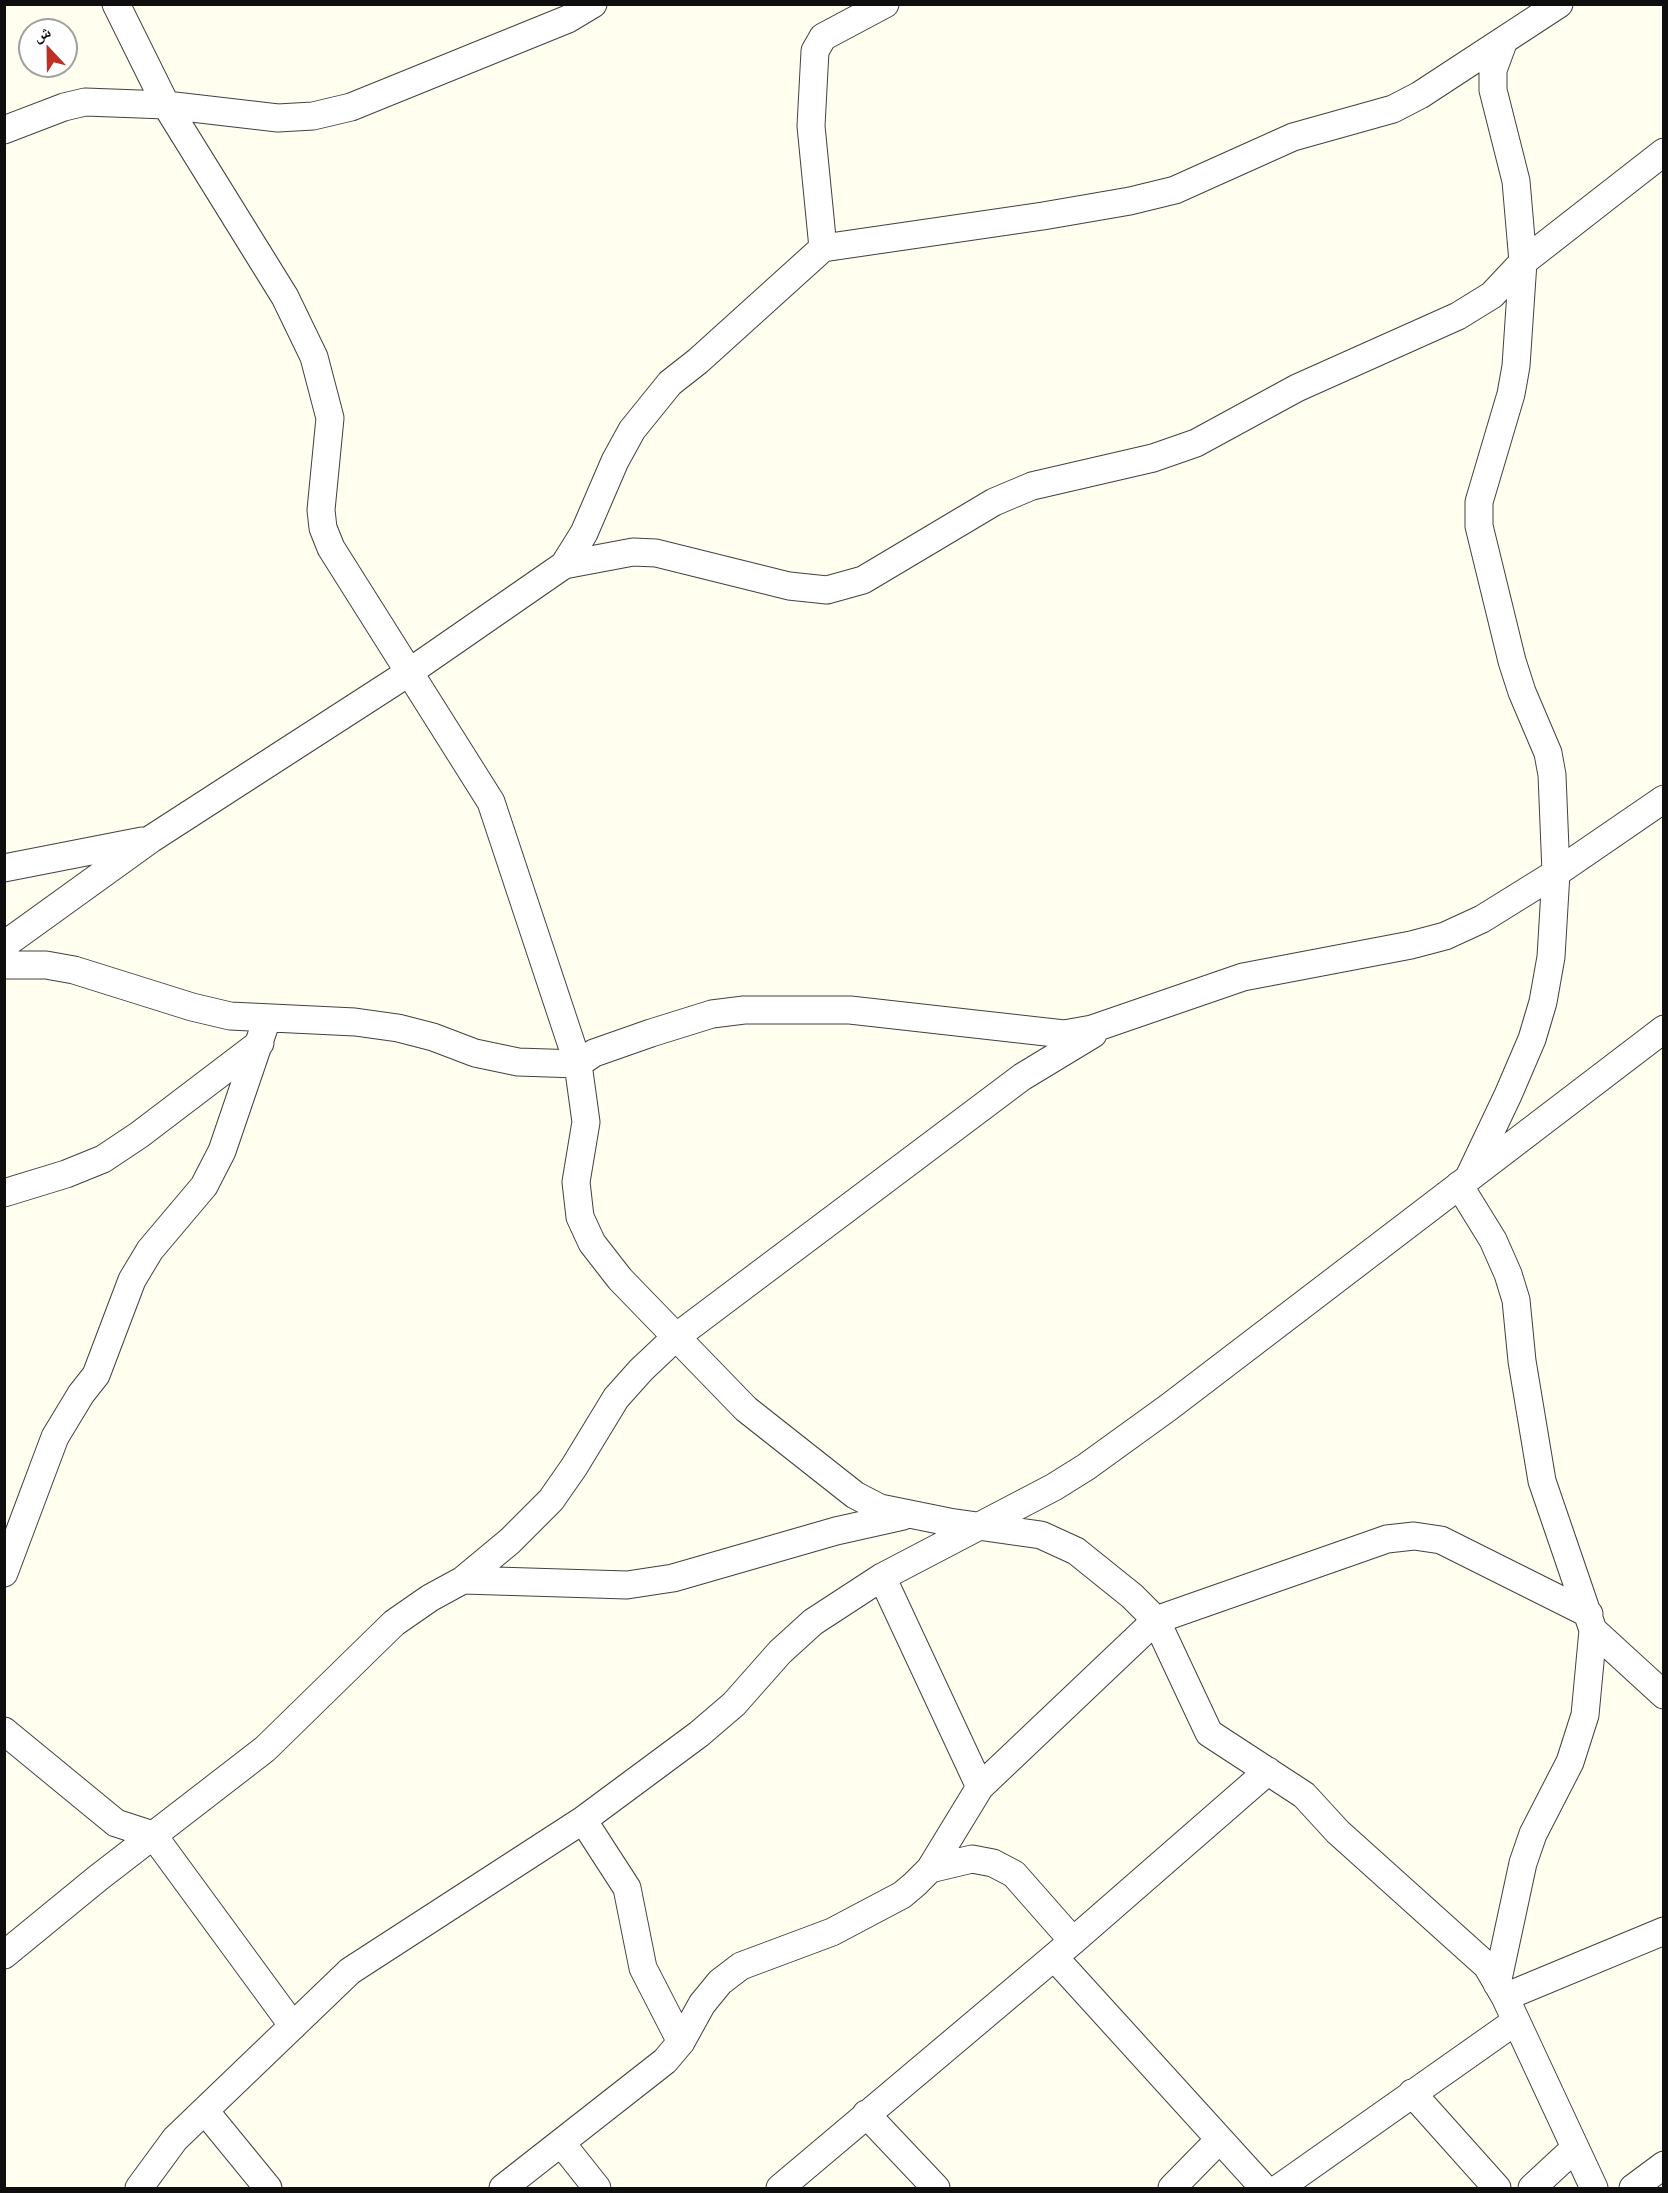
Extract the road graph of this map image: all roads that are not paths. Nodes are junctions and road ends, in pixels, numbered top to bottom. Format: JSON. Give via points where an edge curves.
{"nodes":[{"id":1,"x":116,"y":4,"type":"edge"},
{"id":2,"x":593,"y":4,"type":"edge"},
{"id":3,"x":885,"y":4,"type":"edge"},
{"id":4,"x":1559,"y":4,"type":"edge"},
{"id":5,"x":1503,"y":44,"type":"junction"},
{"id":6,"x":166,"y":105,"type":"junction"},
{"id":7,"x":4,"y":130,"type":"edge"},
{"id":8,"x":1664,"y":152,"type":"edge"},
{"id":9,"x":823,"y":248,"type":"junction"},
{"id":10,"x":1523,"y":262,"type":"junction"},
{"id":11,"x":564,"y":565,"type":"junction"},
{"id":12,"x":408,"y":673,"type":"junction"},
{"id":13,"x":1664,"y":799,"type":"edge"},
{"id":14,"x":151,"y":839,"type":"junction"},
{"id":15,"x":4,"y":868,"type":"edge"},
{"id":16,"x":1556,"y":873,"type":"junction"},
{"id":17,"x":4,"y":945,"type":"edge"},
{"id":18,"x":4,"y":965,"type":"edge"},
{"id":19,"x":1109,"y":1024,"type":"junction"},
{"id":20,"x":1664,"y":1029,"type":"edge"},
{"id":21,"x":263,"y":1031,"type":"junction"},
{"id":22,"x":578,"y":1064,"type":"junction"},
{"id":23,"x":1464,"y":1182,"type":"junction"},
{"id":24,"x":4,"y":1193,"type":"edge"},
{"id":25,"x":676,"y":1337,"type":"junction"},
{"id":26,"x":911,"y":1515,"type":"junction"},
{"id":27,"x":979,"y":1527,"type":"junction"},
{"id":28,"x":4,"y":1573,"type":"edge"},
{"id":29,"x":882,"y":1578,"type":"junction"},
{"id":30,"x":463,"y":1580,"type":"junction"},
{"id":31,"x":1156,"y":1620,"type":"junction"},
{"id":32,"x":1591,"y":1622,"type":"junction"},
{"id":33,"x":1664,"y":1695,"type":"edge"},
{"id":34,"x":4,"y":1731,"type":"edge"},
{"id":35,"x":1268,"y":1771,"type":"junction"},
{"id":36,"x":980,"y":1787,"type":"junction"},
{"id":37,"x":583,"y":1820,"type":"junction"},
{"id":38,"x":153,"y":1835,"type":"junction"},
{"id":39,"x":930,"y":1869,"type":"junction"},
{"id":40,"x":1664,"y":1931,"type":"edge"},
{"id":41,"x":1064,"y":1949,"type":"junction"},
{"id":42,"x":4,"y":1955,"type":"edge"},
{"id":43,"x":1506,"y":2001,"type":"junction"},
{"id":44,"x":293,"y":2026,"type":"junction"},
{"id":45,"x":681,"y":2042,"type":"junction"},
{"id":46,"x":1412,"y":2093,"type":"junction"},
{"id":47,"x":205,"y":2111,"type":"junction"},
{"id":48,"x":866,"y":2114,"type":"junction"},
{"id":49,"x":1219,"y":2140,"type":"junction"},
{"id":50,"x":562,"y":2144,"type":"junction"},
{"id":51,"x":1574,"y":2149,"type":"junction"},
{"id":52,"x":1664,"y":2165,"type":"edge"},
{"id":53,"x":139,"y":2188,"type":"edge"},
{"id":54,"x":268,"y":2188,"type":"edge"},
{"id":55,"x":503,"y":2188,"type":"edge"},
{"id":56,"x":597,"y":2188,"type":"edge"},
{"id":57,"x":780,"y":2188,"type":"edge"},
{"id":58,"x":936,"y":2188,"type":"edge"},
{"id":59,"x":1172,"y":2188,"type":"edge"},
{"id":60,"x":1264,"y":2188,"type":"edge"},
{"id":61,"x":1279,"y":2188,"type":"edge"},
{"id":62,"x":1497,"y":2188,"type":"edge"},
{"id":63,"x":1532,"y":2188,"type":"edge"},
{"id":64,"x":1594,"y":2188,"type":"edge"},
{"id":65,"x":1633,"y":2188,"type":"edge"}],
"edges":[{"from":1,"to":6,"type":"street"},
{"from":2,"to":6,"type":"street","via":[[568,19],[351,107],[313,116],[278,118]]},
{"from":3,"to":9,"type":"street","via":[[823,37],[815,51],[811,126]]},
{"from":4,"to":5,"type":"street"},
{"from":5,"to":9,"type":"street","via":[[1393,109],[1293,137],[1175,190],[1043,216]]},
{"from":5,"to":10,"type":"street","via":[[1493,70],[1493,90],[1516,181]]},
{"from":6,"to":7,"type":"street","via":[[85,102]]},
{"from":6,"to":12,"type":"street","via":[[285,297],[314,357],[330,418],[321,510],[323,528],[331,548]]},
{"from":8,"to":10,"type":"street"},
{"from":9,"to":11,"type":"street","via":[[670,383],[632,430],[584,533]]},
{"from":10,"to":11,"type":"street","via":[[1492,295],[1458,316],[1296,388],[1196,443],[1153,458],[1032,486],[994,502],[863,579],[827,590],[789,586],[656,553],[633,552]]},
{"from":10,"to":16,"type":"street","via":[[1516,366],[1479,502],[1479,526],[1512,661],[1548,753]]},
{"from":11,"to":12,"type":"street"},
{"from":12,"to":14,"type":"street"},
{"from":12,"to":22,"type":"street","via":[[491,802]]},
{"from":13,"to":16,"type":"street"},
{"from":14,"to":15,"type":"street"},
{"from":14,"to":17,"type":"street"},
{"from":16,"to":19,"type":"street","via":[[1482,919],[1445,936],[1243,977]]},
{"from":16,"to":23,"type":"street","via":[[1551,957],[1532,1039]]},
{"from":18,"to":21,"type":"street","via":[[74,970]]},
{"from":19,"to":22,"type":"street","via":[[1064,1034],[850,1010],[744,1010],[712,1014],[651,1033],[594,1053]]},
{"from":19,"to":25,"type":"street","via":[[1022,1077]]},
{"from":20,"to":23,"type":"street"},
{"from":21,"to":22,"type":"street","via":[[376,1025],[433,1037],[475,1053]]},
{"from":21,"to":24,"type":"street","via":[[139,1135],[103,1159]]},
{"from":21,"to":28,"type":"street","via":[[222,1152],[204,1186],[150,1250],[132,1280],[96,1375],[55,1437]]},
{"from":22,"to":25,"type":"street","via":[[586,1122],[576,1182],[580,1217],[592,1243],[620,1279]]},
{"from":23,"to":27,"type":"street","via":[[1086,1467]]},
{"from":23,"to":32,"type":"street","via":[[1508,1274],[1516,1300],[1542,1481]]},
{"from":25,"to":26,"type":"street","via":[[746,1409],[819,1468],[880,1508]]},
{"from":25,"to":30,"type":"street","via":[[616,1398],[551,1500],[510,1542]]},
{"from":26,"to":27,"type":"street"},
{"from":26,"to":30,"type":"street","via":[[836,1531],[673,1578],[627,1585]]},
{"from":27,"to":29,"type":"street"},
{"from":27,"to":31,"type":"street","via":[[1041,1535],[1076,1551]]},
{"from":29,"to":36,"type":"street"},
{"from":29,"to":37,"type":"street","via":[[813,1622],[734,1704]]},
{"from":30,"to":38,"type":"street","via":[[394,1623],[265,1749]]},
{"from":31,"to":32,"type":"street","via":[[1387,1539],[1414,1536],[1441,1540]]},
{"from":31,"to":35,"type":"street","via":[[1209,1733]]},
{"from":31,"to":36,"type":"street"},
{"from":32,"to":33,"type":"street"},
{"from":32,"to":43,"type":"street","via":[[1586,1715],[1570,1762],[1533,1834],[1523,1863]]},
{"from":34,"to":38,"type":"street","via":[[116,1823]]},
{"from":35,"to":41,"type":"street"},
{"from":35,"to":43,"type":"street","via":[[1304,1795],[1338,1832],[1487,1966]]},
{"from":36,"to":39,"type":"street"},
{"from":37,"to":44,"type":"street","via":[[350,1971]]},
{"from":37,"to":45,"type":"street","via":[[627,1888],[643,1968]]},
{"from":38,"to":42,"type":"street"},
{"from":38,"to":44,"type":"street"},
{"from":39,"to":41,"type":"street","via":[[972,1859],[993,1863],[1014,1874]]},
{"from":39,"to":45,"type":"street","via":[[902,1894],[832,1932],[741,1966],[714,1989]]},
{"from":40,"to":43,"type":"street"},
{"from":41,"to":48,"type":"street"},
{"from":41,"to":49,"type":"street"},
{"from":43,"to":46,"type":"street"},
{"from":43,"to":51,"type":"street"},
{"from":44,"to":47,"type":"street"},
{"from":45,"to":50,"type":"street","via":[[665,2061]]},
{"from":46,"to":61,"type":"street"},
{"from":46,"to":62,"type":"street"},
{"from":47,"to":53,"type":"street","via":[[175,2139]]},
{"from":47,"to":54,"type":"street"},
{"from":48,"to":57,"type":"street"},
{"from":48,"to":58,"type":"street"},
{"from":49,"to":59,"type":"street"},
{"from":49,"to":60,"type":"street"},
{"from":50,"to":55,"type":"street"},
{"from":50,"to":56,"type":"street"},
{"from":51,"to":63,"type":"street"},
{"from":51,"to":64,"type":"street"},
{"from":52,"to":65,"type":"street"}]}
